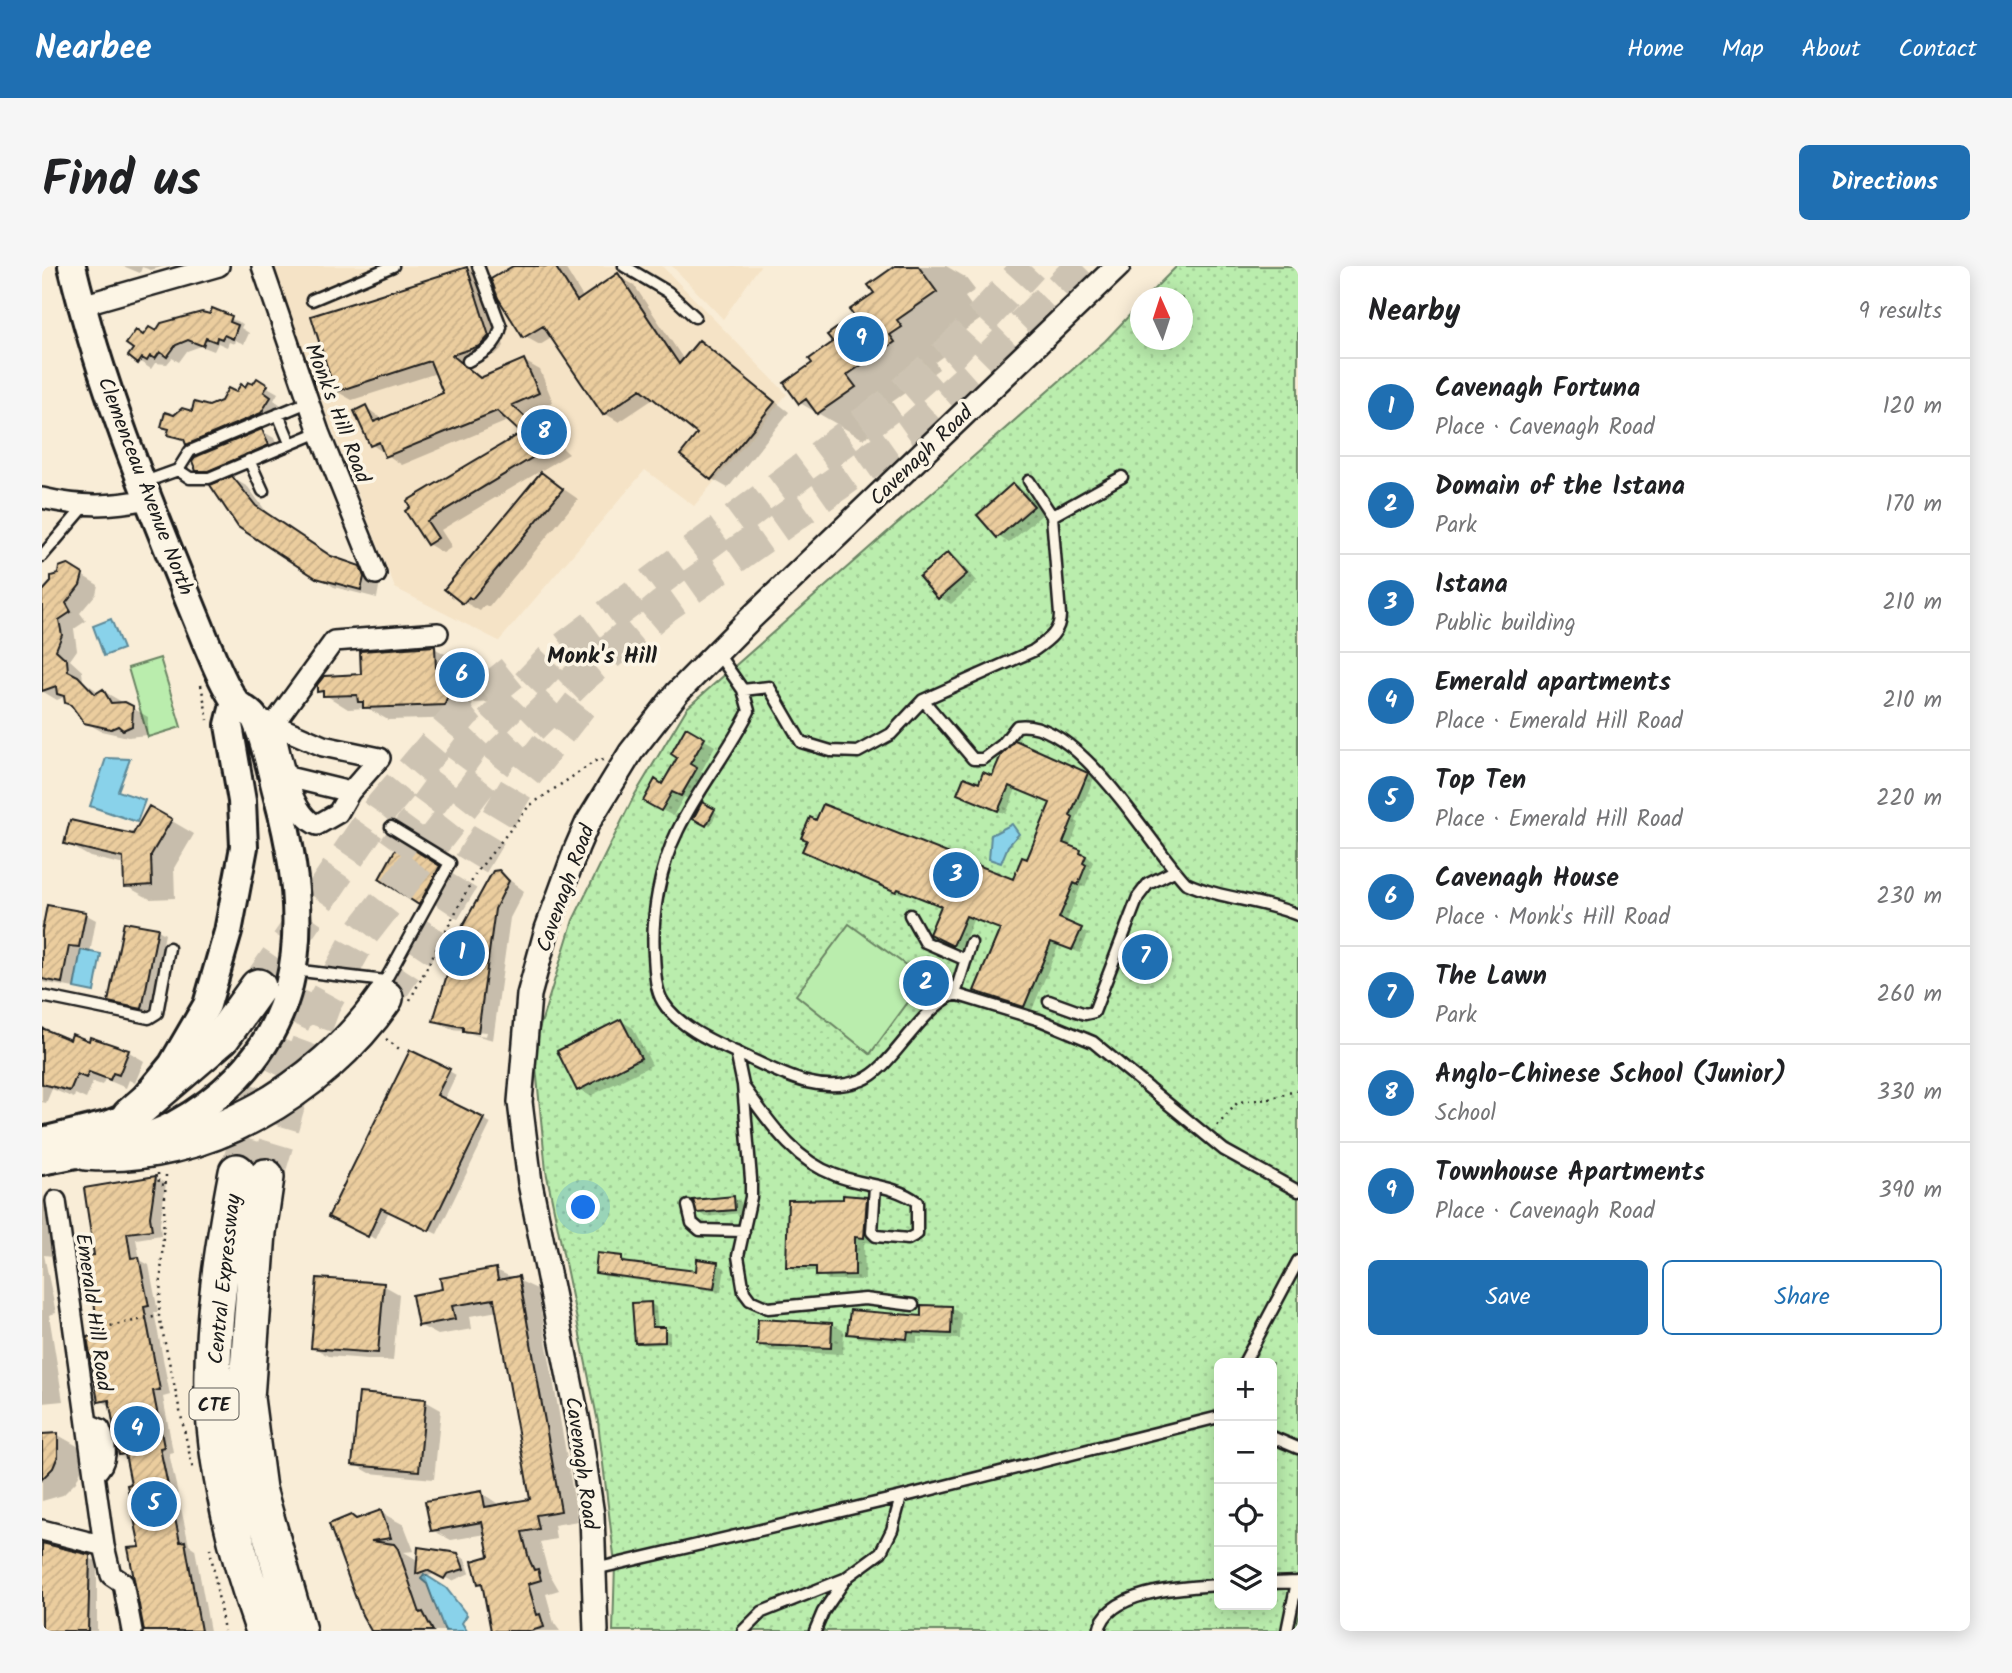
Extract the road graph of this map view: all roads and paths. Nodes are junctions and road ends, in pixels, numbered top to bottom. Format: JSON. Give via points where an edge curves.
{"nodes":[{"id":1,"x":72,"y":266,"type":"edge"},
{"id":2,"x":219,"y":266,"type":"edge"},
{"id":3,"x":262,"y":266,"type":"edge"},
{"id":4,"x":393,"y":266,"type":"edge"},
{"id":5,"x":478,"y":266,"type":"edge"},
{"id":6,"x":624,"y":266,"type":"edge"},
{"id":7,"x":1118,"y":266,"type":"edge"},
{"id":8,"x":312,"y":300,"type":"dead end"},
{"id":9,"x":82,"y":305,"type":"junction"},
{"id":10,"x":695,"y":317,"type":"dead end"},
{"id":11,"x":468,"y":361,"type":"dead end"},
{"id":12,"x":308,"y":401,"type":"junction"},
{"id":13,"x":278,"y":414,"type":"junction"},
{"id":14,"x":318,"y":432,"type":"junction"},
{"id":15,"x":290,"y":443,"type":"junction"},
{"id":16,"x":248,"y":460,"type":"junction"},
{"id":17,"x":178,"y":470,"type":"junction"},
{"id":18,"x":1122,"y":477,"type":"dead end"},
{"id":19,"x":1029,"y":481,"type":"dead end"},
{"id":20,"x":145,"y":491,"type":"junction"},
{"id":21,"x":263,"y":491,"type":"dead end"},
{"id":22,"x":42,"y":498,"type":"edge"},
{"id":23,"x":84,"y":507,"type":"junction"},
{"id":24,"x":1052,"y":516,"type":"junction"},
{"id":25,"x":42,"y":556,"type":"edge"},
{"id":26,"x":376,"y":574,"type":"dead end"},
{"id":27,"x":438,"y":634,"type":"dead end"},
{"id":28,"x":717,"y":653,"type":"junction"},
{"id":29,"x":199,"y":677,"type":"dead end"},
{"id":30,"x":743,"y":690,"type":"junction"},
{"id":31,"x":923,"y":700,"type":"junction"},
{"id":32,"x":240,"y":719,"type":"junction"},
{"id":33,"x":605,"y":760,"type":"dead end"},
{"id":34,"x":288,"y":777,"type":"junction"},
{"id":35,"x":350,"y":792,"type":"junction"},
{"id":36,"x":391,"y":827,"type":"dead end"},
{"id":37,"x":1174,"y":871,"type":"junction"},
{"id":38,"x":910,"y":915,"type":"dead end"},
{"id":39,"x":1298,"y":915,"type":"edge"},
{"id":40,"x":971,"y":943,"type":"dead end"},
{"id":41,"x":169,"y":948,"type":"dead end"},
{"id":42,"x":966,"y":960,"type":"junction"},
{"id":43,"x":293,"y":970,"type":"junction"},
{"id":44,"x":258,"y":987,"type":"tunnel mouth"},
{"id":45,"x":955,"y":995,"type":"junction"},
{"id":46,"x":42,"y":996,"type":"edge"},
{"id":47,"x":1049,"y":1001,"type":"dead end"},
{"id":48,"x":393,"y":1012,"type":"junction"},
{"id":49,"x":402,"y":1051,"type":"dead end"},
{"id":50,"x":736,"y":1052,"type":"junction"},
{"id":51,"x":743,"y":1085,"type":"junction"},
{"id":52,"x":1298,"y":1090,"type":"edge"},
{"id":53,"x":130,"y":1116,"type":"junction"},
{"id":54,"x":1208,"y":1137,"type":"junction"},
{"id":55,"x":42,"y":1141,"type":"edge"},
{"id":56,"x":86,"y":1152,"type":"junction"},
{"id":57,"x":42,"y":1161,"type":"edge"},
{"id":58,"x":158,"y":1167,"type":"dead end"},
{"id":59,"x":166,"y":1175,"type":"dead end"},
{"id":60,"x":165,"y":1185,"type":"junction"},
{"id":61,"x":875,"y":1186,"type":"junction"},
{"id":62,"x":1298,"y":1191,"type":"edge"},
{"id":63,"x":56,"y":1201,"type":"dead end"},
{"id":64,"x":688,"y":1206,"type":"dead end"},
{"id":65,"x":744,"y":1231,"type":"junction"},
{"id":66,"x":1298,"y":1261,"type":"edge"},
{"id":67,"x":913,"y":1305,"type":"dead end"},
{"id":68,"x":159,"y":1316,"type":"junction"},
{"id":69,"x":73,"y":1334,"type":"junction"},
{"id":70,"x":1247,"y":1358,"type":"edge"},
{"id":71,"x":1214,"y":1416,"type":"edge"},
{"id":72,"x":1277,"y":1439,"type":"edge"},
{"id":73,"x":1298,"y":1448,"type":"edge"},
{"id":74,"x":195,"y":1477,"type":"dead end"},
{"id":75,"x":901,"y":1497,"type":"junction"},
{"id":76,"x":42,"y":1530,"type":"edge"},
{"id":77,"x":209,"y":1544,"type":"dead end"},
{"id":78,"x":104,"y":1546,"type":"junction"},
{"id":79,"x":595,"y":1569,"type":"junction"},
{"id":80,"x":847,"y":1577,"type":"junction"},
{"id":81,"x":1297,"y":1582,"type":"edge"},
{"id":82,"x":1277,"y":1583,"type":"edge"},
{"id":83,"x":1214,"y":1586,"type":"edge"},
{"id":84,"x":132,"y":1631,"type":"edge"},
{"id":85,"x":224,"y":1631,"type":"edge"},
{"id":86,"x":264,"y":1631,"type":"edge"},
{"id":87,"x":298,"y":1631,"type":"edge"},
{"id":88,"x":596,"y":1631,"type":"edge"},
{"id":89,"x":743,"y":1631,"type":"edge"},
{"id":90,"x":815,"y":1631,"type":"edge"},
{"id":91,"x":1099,"y":1631,"type":"edge"},
{"id":92,"x":1287,"y":1631,"type":"edge"}],
"edges":[{"from":1,"to":9,"type":"main road","name":"Clemenceau Avenue North"},
{"from":2,"to":9,"type":"street"},
{"from":3,"to":12,"type":"street","name":"Monk's Hill Road"},
{"from":4,"to":8,"type":"lane"},
{"from":5,"to":11,"type":"lane","via":[[501,327],[487,351]]},
{"from":6,"to":10,"type":"lane","via":[[668,292]]},
{"from":7,"to":28,"type":"street","name":"Cavenagh Road"},
{"from":9,"to":20,"type":"main road","name":"Clemenceau Avenue North"},
{"from":12,"to":13,"type":"lane"},
{"from":12,"to":14,"type":"street","name":"Monk's Hill Road"},
{"from":13,"to":15,"type":"lane"},
{"from":13,"to":17,"type":"lane","via":[[190,451]]},
{"from":14,"to":15,"type":"lane"},
{"from":14,"to":26,"type":"street","name":"Monk's Hill Road"},
{"from":15,"to":16,"type":"lane"},
{"from":16,"to":17,"type":"lane","via":[[203,479]]},
{"from":16,"to":21,"type":"lane"},
{"from":17,"to":20,"type":"lane"},
{"from":18,"to":24,"type":"lane"},
{"from":19,"to":24,"type":"lane"},
{"from":20,"to":23,"type":"street","via":[[108,506]]},
{"from":20,"to":32,"type":"main road","name":"Clemenceau Avenue North"},
{"from":22,"to":23,"type":"street"},
{"from":23,"to":25,"type":"lane"},
{"from":24,"to":31,"type":"lane","via":[[1060,626],[1033,651]]},
{"from":27,"to":32,"type":"street","via":[[334,641]]},
{"from":28,"to":30,"type":"lane"},
{"from":28,"to":79,"type":"street","name":"Cavenagh Road","via":[[677,693],[631,752],[587,824],[547,929],[529,995],[520,1090],[524,1139],[579,1427]]},
{"from":29,"to":32,"type":"path"},
{"from":30,"to":31,"type":"lane","via":[[769,687],[801,742],[831,751],[858,752],[891,734]]},
{"from":30,"to":50,"type":"lane","via":[[749,711],[677,831],[666,861],[653,944],[662,1001],[687,1025]]},
{"from":31,"to":37,"type":"lane","via":[[973,759],[993,752],[1017,726],[1055,737],[1095,766]]},
{"from":32,"to":34,"type":"street"},
{"from":32,"to":35,"type":"street","via":[[323,746],[380,758]]},
{"from":32,"to":43,"type":"main road","name":"Clemenceau Avenue North","via":[[284,822],[297,881]]},
{"from":32,"to":53,"type":"main road","name":"Clemenceau Avenue North","via":[[244,847],[228,932],[207,1004],[172,1065]]},
{"from":33,"to":48,"type":"path","via":[[597,760],[529,806],[476,873]]},
{"from":34,"to":35,"type":"street"},
{"from":34,"to":35,"type":"street","via":[[303,817],[317,825],[338,813]]},
{"from":36,"to":43,"type":"lane","via":[[450,863],[385,981]]},
{"from":37,"to":39,"type":"lane","via":[[1201,890]]},
{"from":37,"to":47,"type":"lane","via":[[1148,884],[1138,897],[1094,1012],[1085,1014]]},
{"from":38,"to":42,"type":"lane","via":[[925,942]]},
{"from":40,"to":42,"type":"lane"},
{"from":41,"to":46,"type":"lane","via":[[157,1013],[149,1018]]},
{"from":42,"to":45,"type":"lane"},
{"from":43,"to":56,"type":"main road","name":"Clemenceau Avenue North","via":[[286,1002],[272,1032],[245,1071],[170,1127]]},
{"from":44,"to":53,"type":"highway","via":[[222,1037]]},
{"from":45,"to":50,"type":"lane","via":[[938,1002],[866,1080],[834,1087],[797,1081]]},
{"from":45,"to":54,"type":"lane","via":[[1040,1020],[1093,1042]]},
{"from":48,"to":49,"type":"path","via":[[384,1038]]},
{"from":48,"to":56,"type":"highway","via":[[291,1092],[237,1121],[178,1143],[112,1154]]},
{"from":50,"to":51,"type":"lane"},
{"from":51,"to":61,"type":"lane","via":[[803,1159],[834,1175]]},
{"from":51,"to":65,"type":"lane","via":[[751,1179]]},
{"from":52,"to":54,"type":"path","via":[[1238,1102]]},
{"from":53,"to":55,"type":"main road"},
{"from":54,"to":62,"type":"lane"},
{"from":56,"to":57,"type":"main road","name":"Clemenceau Avenue North"},
{"from":58,"to":60,"type":"path","via":[[159,1184]]},
{"from":59,"to":60,"type":"path"},
{"from":60,"to":68,"type":"path"},
{"from":61,"to":61,"type":"lane","via":[[872,1226],[876,1236],[908,1239],[917,1234],[917,1202],[906,1194]]},
{"from":63,"to":69,"type":"street","name":"Emerald Hill Road"},
{"from":64,"to":65,"type":"lane","via":[[692,1223],[700,1230]]},
{"from":65,"to":67,"type":"lane","via":[[738,1256],[741,1283],[750,1300],[759,1305],[768,1308],[865,1299]]},
{"from":66,"to":70,"type":"lane"},
{"from":68,"to":69,"type":"path"},
{"from":68,"to":74,"type":"path"},
{"from":69,"to":78,"type":"street","name":"Emerald Hill Road"},
{"from":71,"to":75,"type":"lane"},
{"from":72,"to":73,"type":"lane"},
{"from":75,"to":79,"type":"lane"},
{"from":75,"to":80,"type":"lane","via":[[881,1552]]},
{"from":76,"to":78,"type":"street"},
{"from":77,"to":85,"type":"path"},
{"from":78,"to":84,"type":"street","name":"Emerald Hill Road","via":[[111,1575],[123,1583]]},
{"from":79,"to":88,"type":"street","name":"Cavenagh Road"},
{"from":80,"to":89,"type":"lane","via":[[762,1612]]},
{"from":80,"to":90,"type":"lane"},
{"from":81,"to":82,"type":"lane"},
{"from":81,"to":92,"type":"lane"},
{"from":83,"to":91,"type":"lane","via":[[1126,1600],[1106,1613]]},
{"from":86,"to":87,"type":"highway","name":"Central Expressway","number":"CTE","via":[[244,1576],[226,1499],[213,1397],[226,1228],[252,1175],[257,1245],[246,1398],[258,1489]]}]}
